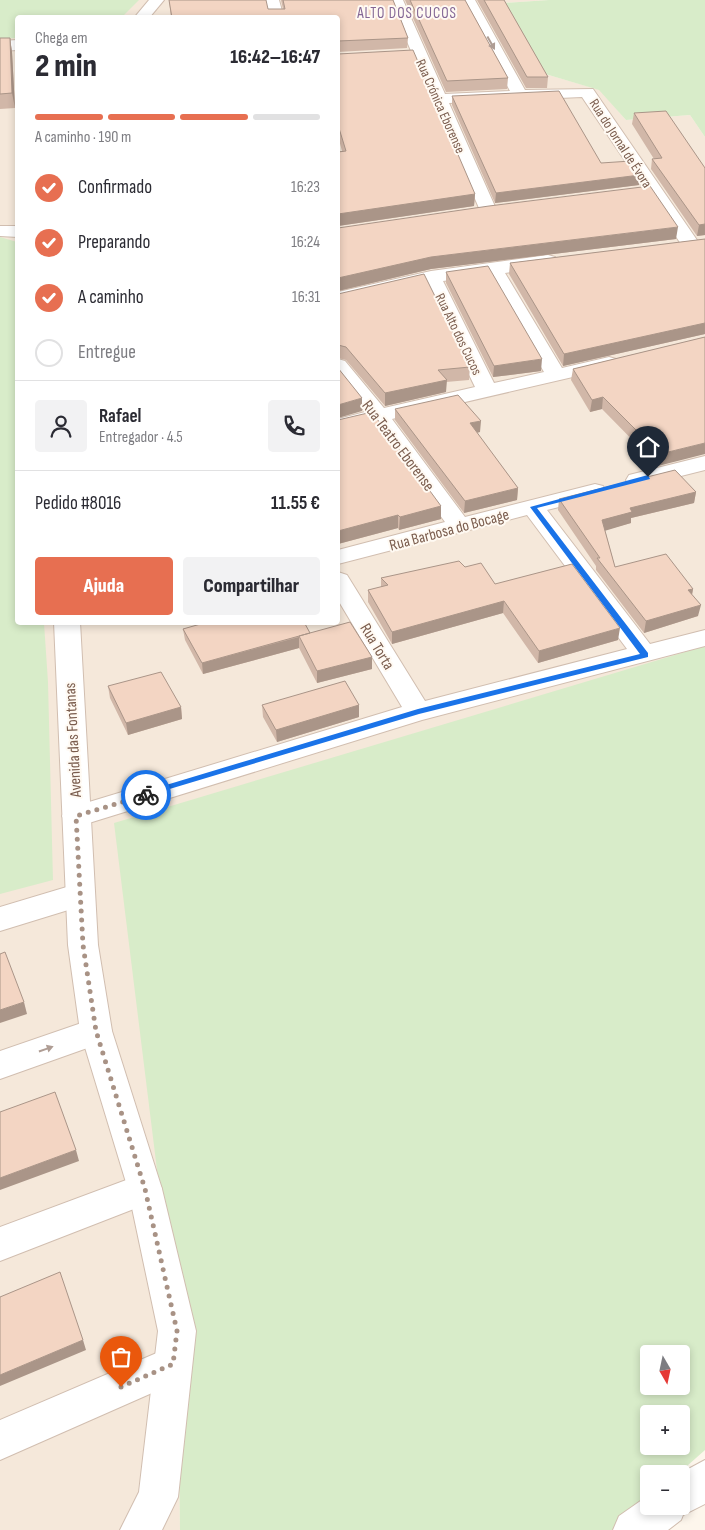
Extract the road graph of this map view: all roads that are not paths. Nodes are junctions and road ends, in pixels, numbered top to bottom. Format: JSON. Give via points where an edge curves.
{"nodes":[{"id":1,"x":157,"y":0,"type":"edge"},
{"id":2,"x":272,"y":0,"type":"edge"},
{"id":3,"x":396,"y":0,"type":"edge"},
{"id":4,"x":468,"y":0,"type":"edge"},
{"id":5,"x":144,"y":15,"type":"edge"},
{"id":6,"x":276,"y":15,"type":"edge"},
{"id":7,"x":15,"y":45,"type":"edge"},
{"id":8,"x":0,"y":46,"type":"edge"},
{"id":9,"x":418,"y":54,"type":"junction"},
{"id":10,"x":400,"y":55,"type":"edge"},
{"id":11,"x":520,"y":95,"type":"junction"},
{"id":12,"x":438,"y":99,"type":"junction"},
{"id":13,"x":652,"y":190,"type":"junction"},
{"id":14,"x":632,"y":192,"type":"edge"},
{"id":15,"x":508,"y":208,"type":"edge"},
{"id":16,"x":488,"y":211,"type":"junction"},
{"id":17,"x":469,"y":214,"type":"edge"},
{"id":18,"x":0,"y":231,"type":"edge"},
{"id":19,"x":15,"y":232,"type":"edge"},
{"id":20,"x":698,"y":242,"type":"edge"},
{"id":21,"x":670,"y":246,"type":"edge"},
{"id":22,"x":562,"y":260,"type":"edge"},
{"id":23,"x":493,"y":268,"type":"junction"},
{"id":24,"x":431,"y":277,"type":"junction"},
{"id":25,"x":340,"y":298,"type":"edge"},
{"id":26,"x":630,"y":358,"type":"edge"},
{"id":27,"x":340,"y":368,"type":"edge"},
{"id":28,"x":556,"y":375,"type":"junction"},
{"id":29,"x":487,"y":391,"type":"junction"},
{"id":30,"x":378,"y":416,"type":"junction"},
{"id":31,"x":340,"y":425,"type":"edge"},
{"id":32,"x":705,"y":463,"type":"edge"},
{"id":33,"x":533,"y":507,"type":"junction"},
{"id":34,"x":460,"y":526,"type":"junction"},
{"id":35,"x":340,"y":556,"type":"edge"},
{"id":36,"x":340,"y":583,"type":"edge"},
{"id":37,"x":67,"y":625,"type":"edge"},
{"id":38,"x":705,"y":638,"type":"edge"},
{"id":39,"x":645,"y":655,"type":"junction"},
{"id":40,"x":418,"y":712,"type":"junction"},
{"id":41,"x":76,"y":816,"type":"junction"},
{"id":42,"x":80,"y":896,"type":"junction"},
{"id":43,"x":0,"y":919,"type":"edge"},
{"id":44,"x":96,"y":1031,"type":"junction"},
{"id":45,"x":0,"y":1065,"type":"edge"},
{"id":46,"x":145,"y":1189,"type":"junction"},
{"id":47,"x":0,"y":1244,"type":"edge"},
{"id":48,"x":173,"y":1364,"type":"junction"},
{"id":49,"x":0,"y":1440,"type":"edge"},
{"id":50,"x":705,"y":1480,"type":"edge"},
{"id":51,"x":690,"y":1490,"type":"edge"},
{"id":52,"x":654,"y":1515,"type":"edge"},
{"id":53,"x":140,"y":1530,"type":"edge"},
{"id":54,"x":633,"y":1530,"type":"edge"}],
"edges":[{"from":1,"to":5,"type":"street"},
{"from":2,"to":6,"type":"street"},
{"from":3,"to":9,"type":"street","name":"Rua Crónica Eborense"},
{"from":4,"to":11,"type":"street","one_way":true},
{"from":7,"to":8,"type":"street"},
{"from":9,"to":10,"type":"street"},
{"from":9,"to":12,"type":"street","name":"Rua Crónica Eborense"},
{"from":11,"to":12,"type":"street","name":"Rua do Jornal de Évora"},
{"from":11,"to":13,"type":"street","name":"Rua do Jornal de Évora","via":[[587,92]]},
{"from":12,"to":16,"type":"street","name":"Rua Crónica Eborense"},
{"from":13,"to":14,"type":"street"},
{"from":13,"to":20,"type":"street","name":"Rua do Jornal de Évora"},
{"from":15,"to":16,"type":"street"},
{"from":16,"to":17,"type":"street"},
{"from":18,"to":19,"type":"street"},
{"from":20,"to":21,"type":"street"},
{"from":22,"to":23,"type":"street"},
{"from":23,"to":24,"type":"street"},
{"from":23,"to":28,"type":"street"},
{"from":24,"to":25,"type":"street"},
{"from":24,"to":29,"type":"street","name":"Rua Alto dos Cucos"},
{"from":26,"to":28,"type":"street"},
{"from":27,"to":30,"type":"street","name":"Rua Teatro Eborense"},
{"from":28,"to":29,"type":"street"},
{"from":29,"to":30,"type":"street"},
{"from":30,"to":31,"type":"street"},
{"from":30,"to":34,"type":"street","name":"Rua Teatro Eborense"},
{"from":32,"to":33,"type":"street","name":"Rua Barbosa do Bocage"},
{"from":33,"to":34,"type":"street","name":"Rua Barbosa do Bocage"},
{"from":33,"to":39,"type":"street"},
{"from":34,"to":35,"type":"street","name":"Rua Barbosa do Bocage"},
{"from":36,"to":40,"type":"street","name":"Rua Torta"},
{"from":37,"to":41,"type":"street","name":"Avenida das Fontanas"},
{"from":38,"to":39,"type":"street"},
{"from":39,"to":40,"type":"street"},
{"from":40,"to":41,"type":"street"},
{"from":41,"to":42,"type":"street","name":"Avenida das Fontanas"},
{"from":42,"to":43,"type":"street"},
{"from":42,"to":44,"type":"street","name":"Avenida das Fontanas","via":[[83,945]]},
{"from":45,"to":44,"type":"street","one_way":true},
{"from":44,"to":46,"type":"street","name":"Avenida das Fontanas"},
{"from":46,"to":47,"type":"street"},
{"from":46,"to":48,"type":"street","name":"Avenida das Fontanas","via":[[177,1331]]},
{"from":48,"to":49,"type":"street"},
{"from":48,"to":53,"type":"street","name":"Avenida das Fontanas","via":[[158,1497]]},
{"from":50,"to":51,"type":"street"},
{"from":52,"to":54,"type":"street"}]}
